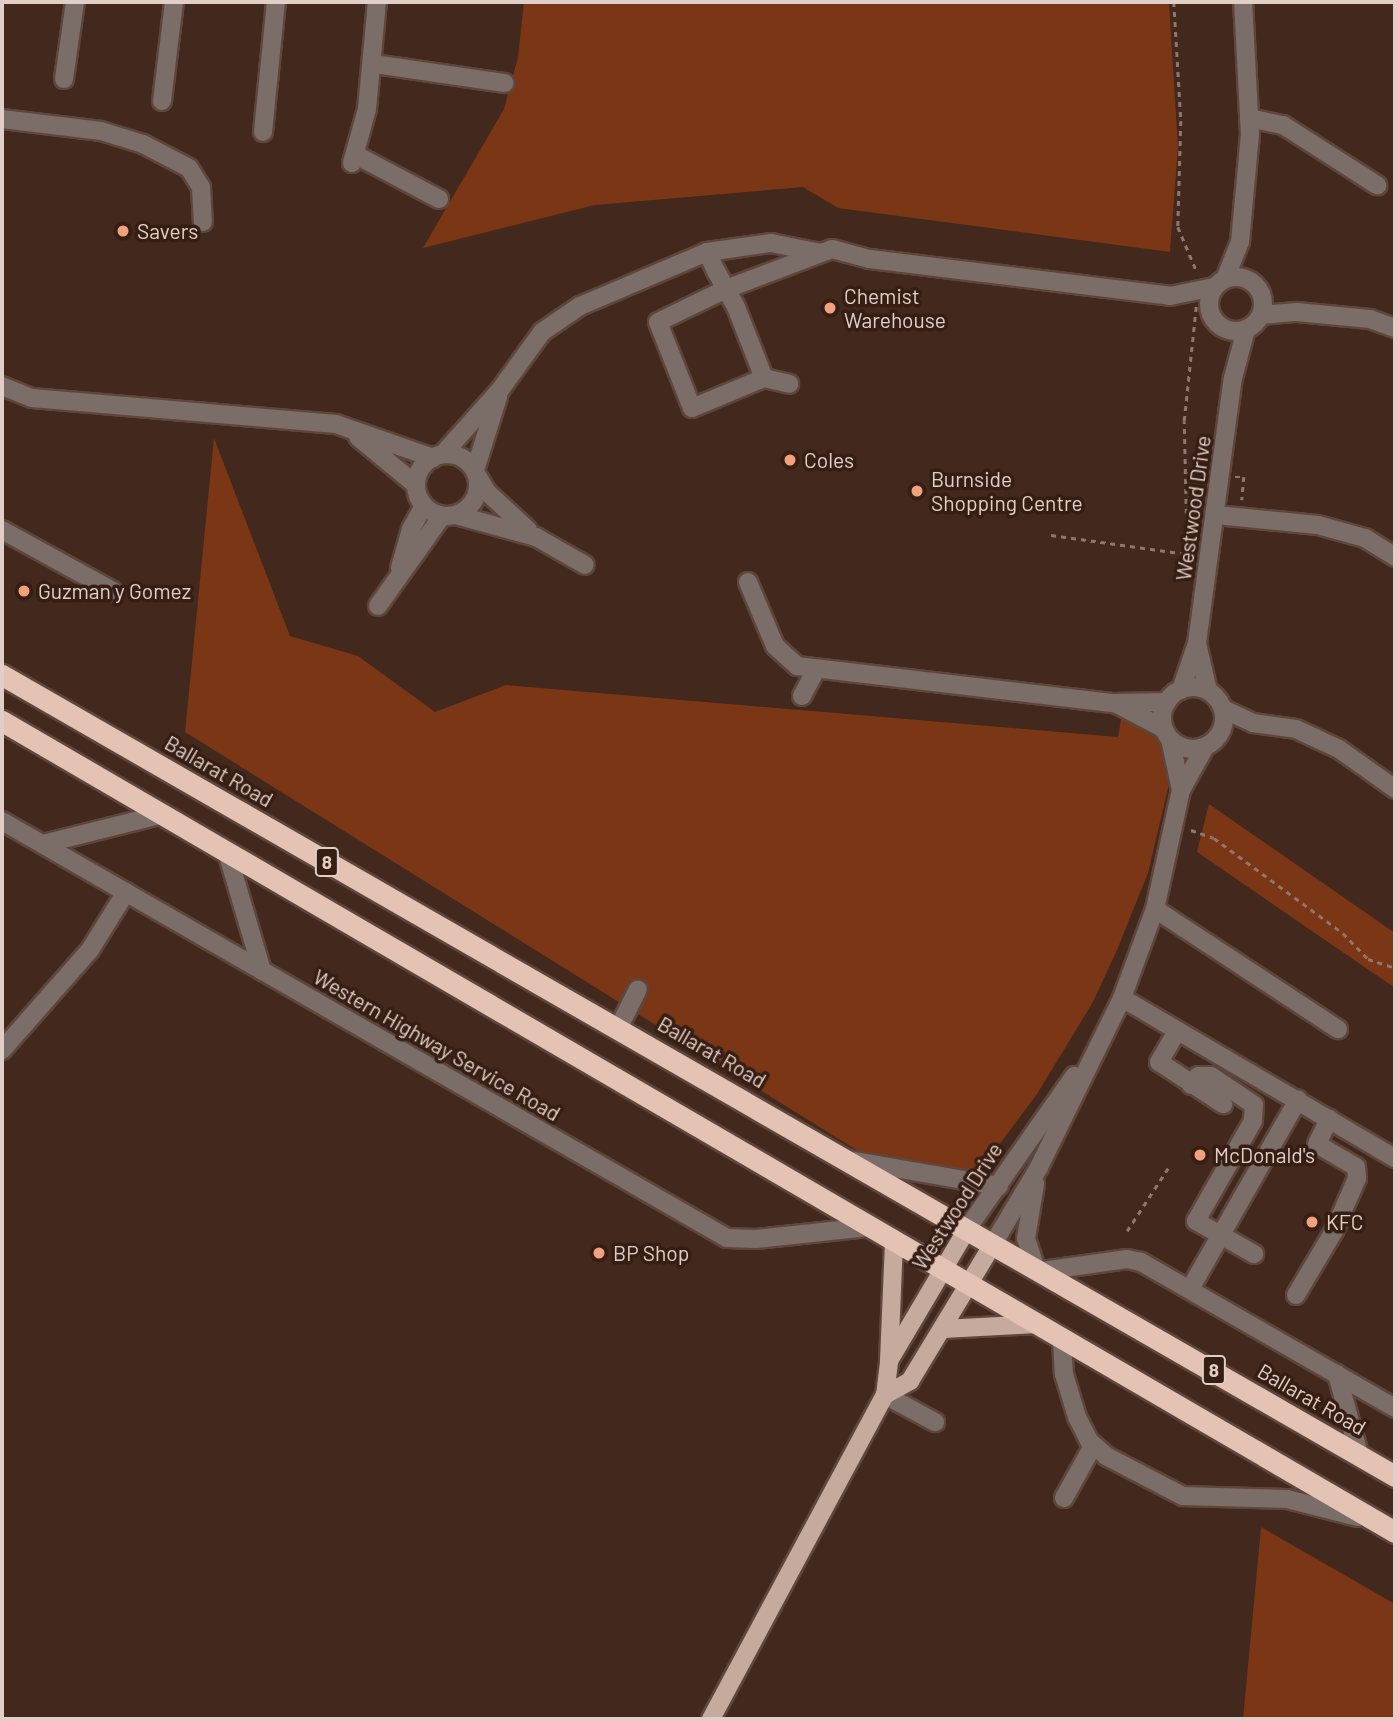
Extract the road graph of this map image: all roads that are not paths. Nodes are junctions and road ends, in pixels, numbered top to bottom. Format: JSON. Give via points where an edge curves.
{"nodes":[{"id":1,"x":75,"y":2,"type":"edge"},
{"id":2,"x":174,"y":2,"type":"edge"},
{"id":3,"x":276,"y":2,"type":"edge"},
{"id":4,"x":377,"y":2,"type":"edge"},
{"id":5,"x":1242,"y":2,"type":"edge"},
{"id":6,"x":374,"y":64,"type":"junction"},
{"id":7,"x":64,"y":79,"type":"dead end"},
{"id":8,"x":505,"y":83,"type":"dead end"},
{"id":9,"x":162,"y":101,"type":"dead end"},
{"id":10,"x":1249,"y":118,"type":"junction"},
{"id":11,"x":2,"y":119,"type":"edge"},
{"id":12,"x":263,"y":132,"type":"dead end"},
{"id":13,"x":1377,"y":185,"type":"dead end"},
{"id":14,"x":439,"y":199,"type":"dead end"},
{"id":15,"x":203,"y":222,"type":"dead end"},
{"id":16,"x":1240,"y":242,"type":"junction"},
{"id":17,"x":706,"y":252,"type":"junction"},
{"id":18,"x":821,"y":253,"type":"junction"},
{"id":19,"x":1252,"y":282,"type":"junction"},
{"id":20,"x":726,"y":289,"type":"junction"},
{"id":21,"x":1208,"y":292,"type":"junction"},
{"id":22,"x":1262,"y":306,"type":"junction"},
{"id":23,"x":1219,"y":323,"type":"junction"},
{"id":24,"x":1395,"y":328,"type":"edge"},
{"id":25,"x":1247,"y":329,"type":"junction"},
{"id":26,"x":764,"y":378,"type":"junction"},
{"id":27,"x":1233,"y":378,"type":"junction"},
{"id":28,"x":789,"y":384,"type":"dead end"},
{"id":29,"x":2,"y":386,"type":"edge"},
{"id":30,"x":500,"y":390,"type":"junction"},
{"id":31,"x":348,"y":427,"type":"junction"},
{"id":32,"x":438,"y":456,"type":"junction"},
{"id":33,"x":476,"y":473,"type":"junction"},
{"id":34,"x":416,"y":485,"type":"junction"},
{"id":35,"x":424,"y":506,"type":"junction"},
{"id":36,"x":1216,"y":515,"type":"junction"},
{"id":37,"x":449,"y":516,"type":"junction"},
{"id":38,"x":2,"y":530,"type":"edge"},
{"id":39,"x":536,"y":537,"type":"junction"},
{"id":40,"x":1395,"y":557,"type":"edge"},
{"id":41,"x":585,"y":565,"type":"dead end"},
{"id":42,"x":399,"y":574,"type":"junction"},
{"id":43,"x":748,"y":582,"type":"dead end"},
{"id":44,"x":113,"y":591,"type":"dead end"},
{"id":45,"x":378,"y":606,"type":"dead end"},
{"id":46,"x":1197,"y":643,"type":"junction"},
{"id":47,"x":816,"y":670,"type":"junction"},
{"id":48,"x":2,"y":675,"type":"edge"},
{"id":49,"x":1181,"y":690,"type":"junction"},
{"id":50,"x":1209,"y":691,"type":"junction"},
{"id":51,"x":802,"y":696,"type":"dead end"},
{"id":52,"x":1167,"y":702,"type":"junction"},
{"id":53,"x":1114,"y":703,"type":"junction"},
{"id":54,"x":1223,"y":709,"type":"junction"},
{"id":55,"x":2,"y":721,"type":"edge"},
{"id":56,"x":1253,"y":723,"type":"junction"},
{"id":57,"x":1222,"y":730,"type":"junction"},
{"id":58,"x":1167,"y":734,"type":"junction"},
{"id":59,"x":1205,"y":747,"type":"junction"},
{"id":60,"x":1395,"y":789,"type":"edge"},
{"id":61,"x":1181,"y":790,"type":"junction"},
{"id":62,"x":163,"y":814,"type":"junction"},
{"id":63,"x":2,"y":821,"type":"edge"},
{"id":64,"x":43,"y":844,"type":"junction"},
{"id":65,"x":227,"y":852,"type":"junction"},
{"id":66,"x":126,"y":892,"type":"junction"},
{"id":67,"x":1154,"y":909,"type":"junction"},
{"id":68,"x":262,"y":971,"type":"junction"},
{"id":69,"x":638,"y":989,"type":"dead end"},
{"id":70,"x":1122,"y":999,"type":"junction"},
{"id":71,"x":619,"y":1027,"type":"junction"},
{"id":72,"x":1338,"y":1028,"type":"dead end"},
{"id":73,"x":1177,"y":1031,"type":"junction"},
{"id":74,"x":2,"y":1050,"type":"edge"},
{"id":75,"x":1093,"y":1055,"type":"junction"},
{"id":76,"x":1191,"y":1085,"type":"junction"},
{"id":77,"x":1298,"y":1100,"type":"junction"},
{"id":78,"x":1223,"y":1104,"type":"dead end"},
{"id":79,"x":1329,"y":1119,"type":"junction"},
{"id":80,"x":1395,"y":1158,"type":"edge"},
{"id":81,"x":851,"y":1161,"type":"junction"},
{"id":82,"x":1039,"y":1167,"type":"junction"},
{"id":83,"x":999,"y":1186,"type":"junction"},
{"id":84,"x":868,"y":1227,"type":"junction"},
{"id":85,"x":967,"y":1229,"type":"junction"},
{"id":86,"x":1220,"y":1236,"type":"junction"},
{"id":87,"x":894,"y":1242,"type":"junction"},
{"id":88,"x":993,"y":1244,"type":"junction"},
{"id":89,"x":1254,"y":1254,"type":"dead end"},
{"id":90,"x":943,"y":1269,"type":"junction"},
{"id":91,"x":1038,"y":1269,"type":"junction"},
{"id":92,"x":970,"y":1286,"type":"junction"},
{"id":93,"x":1190,"y":1289,"type":"junction"},
{"id":94,"x":1296,"y":1295,"type":"dead end"},
{"id":95,"x":1037,"y":1324,"type":"junction"},
{"id":96,"x":943,"y":1329,"type":"junction"},
{"id":97,"x":1062,"y":1339,"type":"junction"},
{"id":98,"x":889,"y":1361,"type":"junction"},
{"id":99,"x":1337,"y":1374,"type":"junction"},
{"id":100,"x":885,"y":1395,"type":"junction"},
{"id":101,"x":1395,"y":1408,"type":"edge"},
{"id":102,"x":934,"y":1422,"type":"dead end"},
{"id":103,"x":1093,"y":1446,"type":"junction"},
{"id":104,"x":1359,"y":1454,"type":"junction"},
{"id":105,"x":1392,"y":1471,"type":"edge"},
{"id":106,"x":1063,"y":1498,"type":"dead end"},
{"id":107,"x":1388,"y":1528,"type":"edge"},
{"id":108,"x":711,"y":1719,"type":"edge"}],
"edges":[{"from":1,"to":7,"type":"street"},
{"from":2,"to":9,"type":"street"},
{"from":3,"to":12,"type":"street"},
{"from":4,"to":6,"type":"street"},
{"from":5,"to":10,"type":"street"},
{"from":6,"to":8,"type":"street"},
{"from":6,"to":14,"type":"street","via":[[354,159]]},
{"from":10,"to":13,"type":"street","via":[[1283,125]]},
{"from":10,"to":16,"type":"street"},
{"from":11,"to":15,"type":"street","via":[[101,131],[143,144],[189,168],[201,187]]},
{"from":16,"to":19,"type":"street"},
{"from":16,"to":21,"type":"street"},
{"from":17,"to":18,"type":"street","via":[[771,243]]},
{"from":17,"to":20,"type":"street"},
{"from":17,"to":30,"type":"street","via":[[561,317],[519,358]]},
{"from":18,"to":20,"type":"street"},
{"from":18,"to":21,"type":"street","via":[[839,248],[870,259],[1170,296]]},
{"from":19,"to":21,"type":"street"},
{"from":19,"to":22,"type":"street"},
{"from":20,"to":26,"type":"street"},
{"from":20,"to":26,"type":"street","via":[[653,324],[692,408]]},
{"from":21,"to":23,"type":"street"},
{"from":21,"to":23,"type":"street","name":"Westwood Drive"},
{"from":22,"to":24,"type":"street","via":[[1370,319]]},
{"from":22,"to":25,"type":"street"},
{"from":23,"to":25,"type":"street"},
{"from":23,"to":27,"type":"street","name":"Westwood Drive"},
{"from":25,"to":27,"type":"street","name":"Westwood Drive"},
{"from":26,"to":28,"type":"street"},
{"from":27,"to":36,"type":"street","name":"Westwood Drive"},
{"from":29,"to":31,"type":"street","via":[[32,398]]},
{"from":30,"to":32,"type":"street"},
{"from":30,"to":33,"type":"street"},
{"from":31,"to":32,"type":"street"},
{"from":31,"to":34,"type":"street"},
{"from":32,"to":33,"type":"street","via":[[461,457]]},
{"from":32,"to":34,"type":"street","via":[[421,469]]},
{"from":33,"to":37,"type":"street","via":[[476,499]]},
{"from":33,"to":39,"type":"street","via":[[498,504]]},
{"from":34,"to":35,"type":"street"},
{"from":35,"to":37,"type":"street"},
{"from":35,"to":42,"type":"street","via":[[411,529]]},
{"from":36,"to":40,"type":"street","via":[[1318,525],[1365,538]]},
{"from":36,"to":46,"type":"street","name":"Westwood Drive"},
{"from":37,"to":39,"type":"street"},
{"from":37,"to":42,"type":"street"},
{"from":38,"to":44,"type":"street"},
{"from":39,"to":41,"type":"street"},
{"from":42,"to":45,"type":"street"},
{"from":43,"to":47,"type":"street","via":[[780,654],[797,666]]},
{"from":46,"to":49,"type":"street","name":"Westwood Drive"},
{"from":46,"to":50,"type":"street","name":"Westwood Drive"},
{"from":47,"to":51,"type":"street"},
{"from":47,"to":53,"type":"street"},
{"from":48,"to":71,"type":"highway","name":"Ballarat Road","number":"8"},
{"from":49,"to":50,"type":"street"},
{"from":49,"to":52,"type":"street"},
{"from":50,"to":54,"type":"street"},
{"from":52,"to":53,"type":"street"},
{"from":52,"to":58,"type":"street"},
{"from":53,"to":58,"type":"street"},
{"from":54,"to":56,"type":"street"},
{"from":54,"to":57,"type":"street"},
{"from":55,"to":62,"type":"highway","number":"8"},
{"from":56,"to":57,"type":"street"},
{"from":56,"to":60,"type":"street","via":[[1296,729],[1339,749]]},
{"from":57,"to":59,"type":"street"},
{"from":58,"to":59,"type":"street","via":[[1184,748]]},
{"from":58,"to":61,"type":"street","name":"Westwood Drive"},
{"from":59,"to":61,"type":"street","name":"Westwood Drive"},
{"from":61,"to":67,"type":"street","name":"Westwood Drive"},
{"from":62,"to":64,"type":"street"},
{"from":62,"to":65,"type":"highway","number":"8"},
{"from":63,"to":64,"type":"street","name":"Western Highway Service Road"},
{"from":64,"to":66,"type":"street","name":"Western Highway Service Road"},
{"from":65,"to":68,"type":"street"},
{"from":65,"to":84,"type":"highway","number":"8"},
{"from":66,"to":68,"type":"street","name":"Western Highway Service Road"},
{"from":66,"to":74,"type":"street","via":[[90,950]]},
{"from":67,"to":70,"type":"street","name":"Westwood Drive"},
{"from":67,"to":72,"type":"street"},
{"from":68,"to":84,"type":"street","name":"Western Highway Service Road","via":[[727,1237],[756,1239]]},
{"from":69,"to":71,"type":"street"},
{"from":70,"to":73,"type":"street"},
{"from":70,"to":75,"type":"street","name":"Westwood Drive"},
{"from":71,"to":81,"type":"highway","name":"Ballarat Road","number":"8"},
{"from":73,"to":76,"type":"street","via":[[1159,1062]]},
{"from":73,"to":77,"type":"street"},
{"from":75,"to":82,"type":"street","name":"Westwood Drive"},
{"from":75,"to":83,"type":"street","name":"Westwood Drive","via":[[1050,1107]]},
{"from":76,"to":78,"type":"street"},
{"from":76,"to":86,"type":"street","via":[[1198,1076],[1211,1076],[1250,1098],[1255,1114],[1196,1221]]},
{"from":77,"to":79,"type":"street"},
{"from":77,"to":86,"type":"street"},
{"from":79,"to":80,"type":"street"},
{"from":79,"to":94,"type":"street","via":[[1317,1144],[1356,1167],[1357,1178],[1334,1231]]},
{"from":81,"to":83,"type":"street"},
{"from":81,"to":85,"type":"highway","name":"Ballarat Road","number":"8"},
{"from":82,"to":88,"type":"street","name":"Westwood Drive"},
{"from":82,"to":91,"type":"street","via":[[1026,1238]]},
{"from":83,"to":85,"type":"street","name":"Westwood Drive"},
{"from":84,"to":87,"type":"highway","number":"8"},
{"from":85,"to":88,"type":"highway","name":"Ballarat Road","number":"8"},
{"from":85,"to":90,"type":"main road","name":"Westwood Drive"},
{"from":86,"to":89,"type":"street"},
{"from":86,"to":93,"type":"street"},
{"from":87,"to":90,"type":"highway","number":"8"},
{"from":87,"to":98,"type":"main road"},
{"from":88,"to":91,"type":"highway","name":"Ballarat Road","number":"8"},
{"from":88,"to":92,"type":"main road","name":"Westwood Drive"},
{"from":90,"to":92,"type":"highway","number":"8"},
{"from":90,"to":98,"type":"main road","name":"Westwood Drive"},
{"from":91,"to":93,"type":"street","via":[[1127,1259]]},
{"from":91,"to":104,"type":"highway","name":"Ballarat Road","number":"8"},
{"from":92,"to":95,"type":"highway","number":"8"},
{"from":92,"to":96,"type":"main road","name":"Westwood Drive"},
{"from":93,"to":99,"type":"street"},
{"from":95,"to":96,"type":"main road"},
{"from":95,"to":97,"type":"highway","number":"8"},
{"from":96,"to":100,"type":"main road","name":"Westwood Drive","via":[[910,1381]]},
{"from":97,"to":103,"type":"street","via":[[1068,1389]]},
{"from":97,"to":107,"type":"highway","number":"8"},
{"from":98,"to":100,"type":"main road","name":"Westwood Drive"},
{"from":99,"to":101,"type":"street"},
{"from":99,"to":104,"type":"street"},
{"from":100,"to":102,"type":"street"},
{"from":100,"to":108,"type":"main road","name":"Westwood Drive"},
{"from":103,"to":106,"type":"street"},
{"from":103,"to":107,"type":"street","via":[[1177,1495],[1303,1500]]},
{"from":104,"to":105,"type":"highway","name":"Ballarat Road","number":"8"}]}
